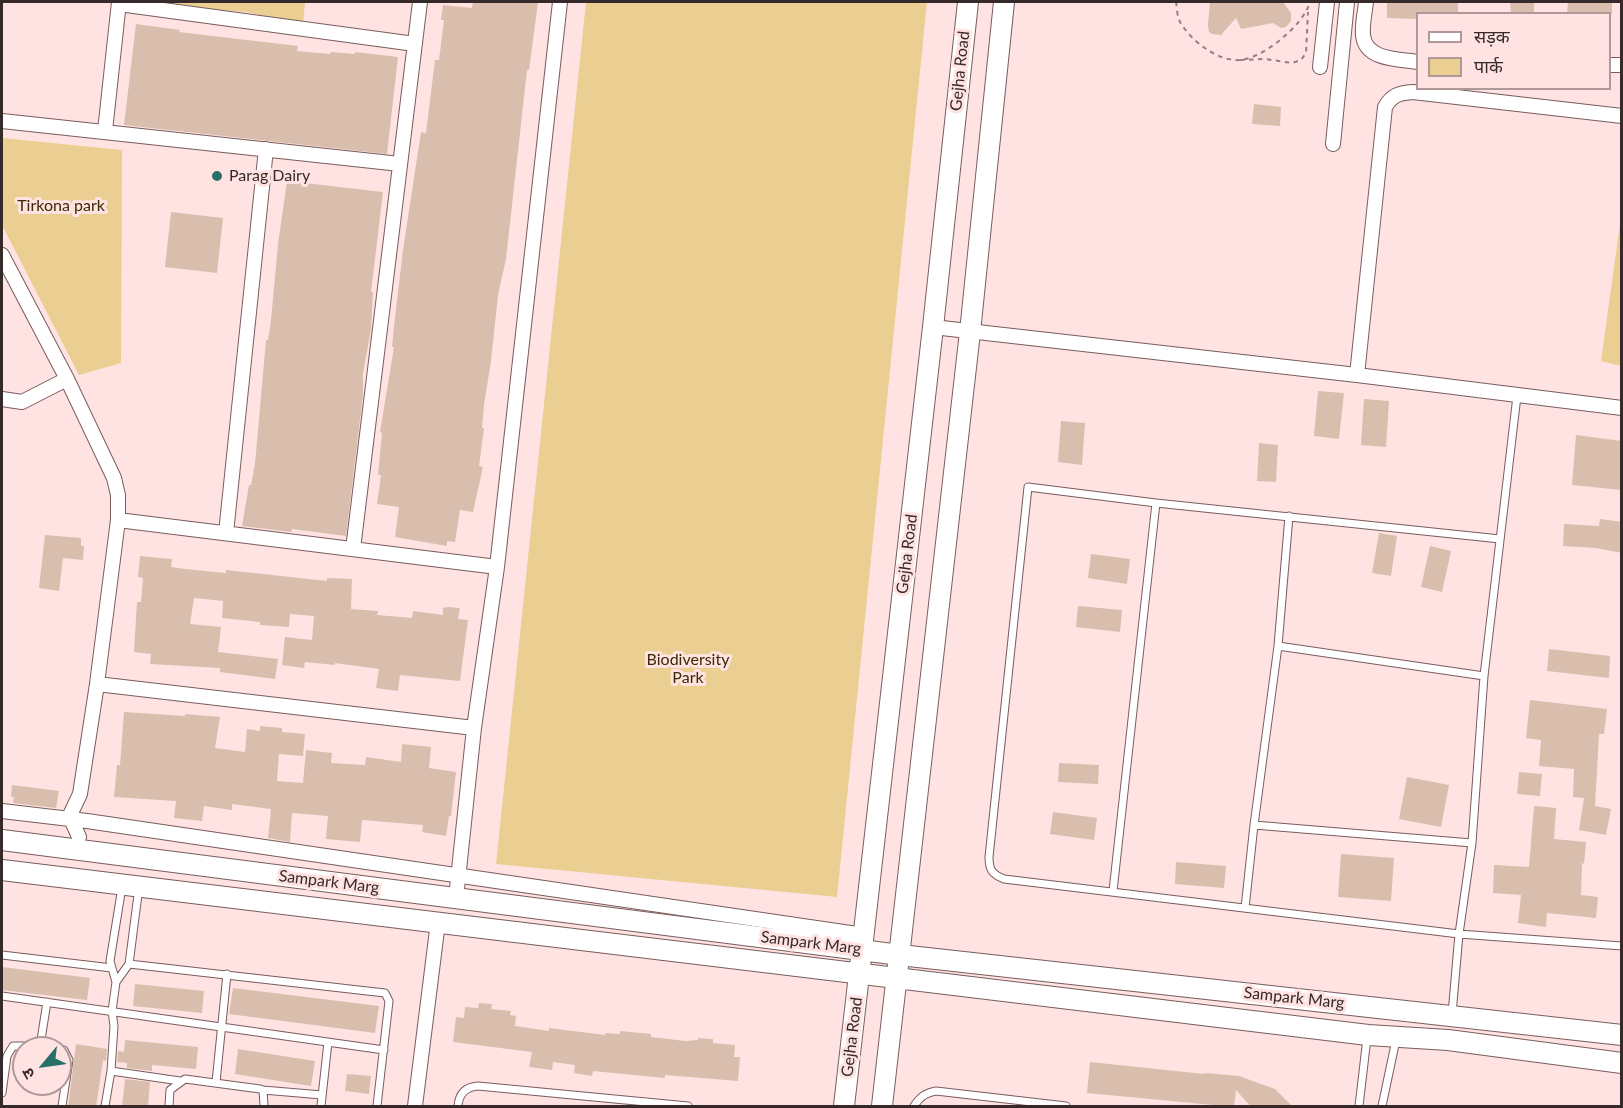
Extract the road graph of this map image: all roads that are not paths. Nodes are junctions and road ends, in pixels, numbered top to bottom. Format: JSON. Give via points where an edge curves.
{"nodes":[{"id":1,"x":420,"y":2,"type":"edge"},
{"id":2,"x":560,"y":2,"type":"edge"},
{"id":3,"x":968,"y":2,"type":"edge"},
{"id":4,"x":1004,"y":2,"type":"edge"},
{"id":5,"x":1327,"y":2,"type":"edge"},
{"id":6,"x":1347,"y":2,"type":"edge"},
{"id":7,"x":1366,"y":2,"type":"edge"},
{"id":8,"x":119,"y":3,"type":"edge"},
{"id":9,"x":415,"y":44,"type":"junction"},
{"id":10,"x":1416,"y":62,"type":"edge"},
{"id":11,"x":1320,"y":67,"type":"dead end"},
{"id":12,"x":1622,"y":116,"type":"edge"},
{"id":13,"x":2,"y":121,"type":"edge"},
{"id":14,"x":105,"y":131,"type":"junction"},
{"id":15,"x":1333,"y":144,"type":"dead end"},
{"id":16,"x":266,"y":149,"type":"junction"},
{"id":17,"x":400,"y":164,"type":"junction"},
{"id":18,"x":2,"y":255,"type":"edge"},
{"id":19,"x":933,"y":327,"type":"junction"},
{"id":20,"x":970,"y":332,"type":"junction"},
{"id":21,"x":1357,"y":375,"type":"junction"},
{"id":22,"x":67,"y":379,"type":"junction"},
{"id":23,"x":1517,"y":396,"type":"junction"},
{"id":24,"x":2,"y":399,"type":"edge"},
{"id":25,"x":1622,"y":408,"type":"edge"},
{"id":26,"x":1156,"y":503,"type":"junction"},
{"id":27,"x":1289,"y":516,"type":"junction"},
{"id":28,"x":118,"y":520,"type":"junction"},
{"id":29,"x":226,"y":533,"type":"junction"},
{"id":30,"x":1500,"y":539,"type":"junction"},
{"id":31,"x":353,"y":549,"type":"junction"},
{"id":32,"x":496,"y":567,"type":"junction"},
{"id":33,"x":1278,"y":646,"type":"junction"},
{"id":34,"x":1484,"y":676,"type":"junction"},
{"id":35,"x":97,"y":684,"type":"junction"},
{"id":36,"x":474,"y":728,"type":"junction"},
{"id":37,"x":80,"y":794,"type":"junction"},
{"id":38,"x":2,"y":811,"type":"edge"},
{"id":39,"x":71,"y":819,"type":"junction"},
{"id":40,"x":87,"y":821,"type":"junction"},
{"id":41,"x":1254,"y":825,"type":"junction"},
{"id":42,"x":2,"y":840,"type":"edge"},
{"id":43,"x":79,"y":843,"type":"junction"},
{"id":44,"x":1472,"y":843,"type":"junction"},
{"id":45,"x":2,"y":870,"type":"edge"},
{"id":46,"x":457,"y":877,"type":"junction"},
{"id":47,"x":131,"y":885,"type":"junction"},
{"id":48,"x":1113,"y":891,"type":"junction"},
{"id":49,"x":456,"y":898,"type":"junction"},
{"id":50,"x":1245,"y":908,"type":"junction"},
{"id":51,"x":438,"y":922,"type":"junction"},
{"id":52,"x":1460,"y":934,"type":"junction"},
{"id":53,"x":863,"y":942,"type":"junction"},
{"id":54,"x":1622,"y":946,"type":"edge"},
{"id":55,"x":2,"y":955,"type":"edge"},
{"id":56,"x":900,"y":955,"type":"junction"},
{"id":57,"x":129,"y":964,"type":"junction"},
{"id":58,"x":112,"y":968,"type":"junction"},
{"id":59,"x":860,"y":972,"type":"junction"},
{"id":60,"x":227,"y":975,"type":"junction"},
{"id":61,"x":898,"y":977,"type":"junction"},
{"id":62,"x":116,"y":982,"type":"junction"},
{"id":63,"x":2,"y":996,"type":"edge"},
{"id":64,"x":47,"y":1002,"type":"junction"},
{"id":65,"x":112,"y":1011,"type":"junction"},
{"id":66,"x":1452,"y":1016,"type":"junction"},
{"id":67,"x":221,"y":1027,"type":"junction"},
{"id":68,"x":1368,"y":1035,"type":"junction"},
{"id":69,"x":1622,"y":1035,"type":"edge"},
{"id":70,"x":42,"y":1036,"type":"edge"},
{"id":71,"x":1396,"y":1038,"type":"junction"},
{"id":72,"x":328,"y":1042,"type":"junction"},
{"id":73,"x":12,"y":1048,"type":"edge"},
{"id":74,"x":384,"y":1050,"type":"junction"},
{"id":75,"x":1622,"y":1063,"type":"edge"},
{"id":76,"x":111,"y":1071,"type":"junction"},
{"id":77,"x":180,"y":1081,"type":"junction"},
{"id":78,"x":216,"y":1082,"type":"junction"},
{"id":79,"x":263,"y":1090,"type":"junction"},
{"id":80,"x":2,"y":1093,"type":"edge"},
{"id":81,"x":322,"y":1095,"type":"junction"},
{"id":82,"x":105,"y":1107,"type":"edge"},
{"id":83,"x":169,"y":1107,"type":"edge"},
{"id":84,"x":264,"y":1107,"type":"edge"},
{"id":85,"x":321,"y":1107,"type":"edge"},
{"id":86,"x":377,"y":1107,"type":"edge"},
{"id":87,"x":415,"y":1107,"type":"edge"},
{"id":88,"x":458,"y":1107,"type":"edge"},
{"id":89,"x":688,"y":1107,"type":"edge"},
{"id":90,"x":844,"y":1107,"type":"edge"},
{"id":91,"x":882,"y":1107,"type":"edge"},
{"id":92,"x":914,"y":1107,"type":"edge"},
{"id":93,"x":1066,"y":1107,"type":"edge"},
{"id":94,"x":1359,"y":1107,"type":"edge"},
{"id":95,"x":1382,"y":1107,"type":"edge"}],
"edges":[{"from":1,"to":9,"type":"street"},
{"from":2,"to":32,"type":"street"},
{"from":3,"to":19,"type":"street","name":"Gejha Road"},
{"from":4,"to":20,"type":"street"},
{"from":5,"to":11,"type":"street"},
{"from":6,"to":15,"type":"street"},
{"from":7,"to":10,"type":"street","via":[[1366,48],[1382,56]]},
{"from":8,"to":9,"type":"street"},
{"from":8,"to":14,"type":"street"},
{"from":9,"to":17,"type":"street"},
{"from":12,"to":21,"type":"street","via":[[1413,92],[1390,99],[1384,107]]},
{"from":13,"to":14,"type":"street"},
{"from":14,"to":16,"type":"street"},
{"from":16,"to":17,"type":"street"},
{"from":16,"to":29,"type":"street"},
{"from":17,"to":31,"type":"street"},
{"from":18,"to":22,"type":"street"},
{"from":19,"to":20,"type":"street"},
{"from":19,"to":53,"type":"street","name":"Gejha Road"},
{"from":20,"to":21,"type":"street"},
{"from":20,"to":56,"type":"street"},
{"from":21,"to":23,"type":"street"},
{"from":22,"to":24,"type":"street","via":[[22,402]]},
{"from":22,"to":28,"type":"street","via":[[114,478]]},
{"from":23,"to":25,"type":"street"},
{"from":23,"to":30,"type":"lane"},
{"from":26,"to":27,"type":"lane"},
{"from":26,"to":48,"type":"lane"},
{"from":26,"to":48,"type":"lane","via":[[1028,487],[989,868],[1004,879]]},
{"from":27,"to":30,"type":"lane"},
{"from":27,"to":33,"type":"lane"},
{"from":28,"to":29,"type":"street"},
{"from":28,"to":35,"type":"street"},
{"from":29,"to":31,"type":"street"},
{"from":30,"to":34,"type":"lane"},
{"from":31,"to":32,"type":"street"},
{"from":32,"to":36,"type":"street"},
{"from":33,"to":34,"type":"lane"},
{"from":33,"to":41,"type":"lane"},
{"from":34,"to":44,"type":"lane"},
{"from":35,"to":36,"type":"street"},
{"from":35,"to":37,"type":"street"},
{"from":36,"to":46,"type":"street"},
{"from":37,"to":39,"type":"street"},
{"from":37,"to":40,"type":"street"},
{"from":38,"to":39,"type":"street"},
{"from":39,"to":40,"type":"street"},
{"from":39,"to":43,"type":"street"},
{"from":40,"to":43,"type":"street"},
{"from":40,"to":46,"type":"street"},
{"from":41,"to":44,"type":"lane"},
{"from":41,"to":50,"type":"lane"},
{"from":42,"to":43,"type":"street","name":"Sampark Marg"},
{"from":43,"to":49,"type":"street","name":"Sampark Marg"},
{"from":44,"to":52,"type":"lane"},
{"from":45,"to":47,"type":"street","name":"Sampark Marg"},
{"from":46,"to":49,"type":"street"},
{"from":46,"to":53,"type":"street"},
{"from":47,"to":51,"type":"street","name":"Sampark Marg"},
{"from":47,"to":57,"type":"lane"},
{"from":47,"to":58,"type":"lane","via":[[110,961]]},
{"from":48,"to":50,"type":"lane"},
{"from":49,"to":53,"type":"street","name":"Sampark Marg"},
{"from":50,"to":52,"type":"lane"},
{"from":51,"to":59,"type":"street","name":"Sampark Marg"},
{"from":51,"to":87,"type":"street"},
{"from":52,"to":54,"type":"lane"},
{"from":52,"to":66,"type":"lane"},
{"from":53,"to":56,"type":"street","name":"Sampark Marg"},
{"from":53,"to":59,"type":"street","name":"Gejha Road"},
{"from":55,"to":58,"type":"lane"},
{"from":56,"to":61,"type":"street"},
{"from":56,"to":66,"type":"street","name":"Sampark Marg"},
{"from":57,"to":60,"type":"lane"},
{"from":57,"to":62,"type":"lane"},
{"from":58,"to":62,"type":"lane"},
{"from":59,"to":61,"type":"street","name":"Sampark Marg"},
{"from":59,"to":90,"type":"street","name":"Gejha Road"},
{"from":60,"to":67,"type":"lane"},
{"from":60,"to":74,"type":"lane","via":[[385,993],[389,1001]]},
{"from":61,"to":68,"type":"street","name":"Sampark Marg"},
{"from":61,"to":91,"type":"street"},
{"from":62,"to":65,"type":"lane"},
{"from":63,"to":64,"type":"lane"},
{"from":64,"to":65,"type":"lane"},
{"from":64,"to":70,"type":"lane"},
{"from":65,"to":67,"type":"lane"},
{"from":65,"to":76,"type":"lane"},
{"from":66,"to":69,"type":"street","name":"Sampark Marg"},
{"from":67,"to":72,"type":"lane"},
{"from":67,"to":78,"type":"lane"},
{"from":68,"to":71,"type":"street","name":"Sampark Marg"},
{"from":68,"to":94,"type":"lane"},
{"from":71,"to":75,"type":"street","name":"Sampark Marg","via":[[1448,1040]]},
{"from":71,"to":95,"type":"lane"},
{"from":72,"to":74,"type":"lane"},
{"from":72,"to":81,"type":"lane"},
{"from":73,"to":80,"type":"lane","via":[[7,1056]]},
{"from":74,"to":86,"type":"lane"},
{"from":76,"to":77,"type":"lane"},
{"from":76,"to":82,"type":"lane"},
{"from":77,"to":78,"type":"lane","via":[[185,1078]]},
{"from":77,"to":83,"type":"lane","via":[[170,1090]]},
{"from":78,"to":79,"type":"lane"},
{"from":79,"to":81,"type":"lane"},
{"from":79,"to":84,"type":"lane"},
{"from":81,"to":85,"type":"lane"},
{"from":88,"to":89,"type":"lane","via":[[463,1091],[470,1086]]},
{"from":92,"to":93,"type":"lane","via":[[919,1098],[936,1091]]}]}
